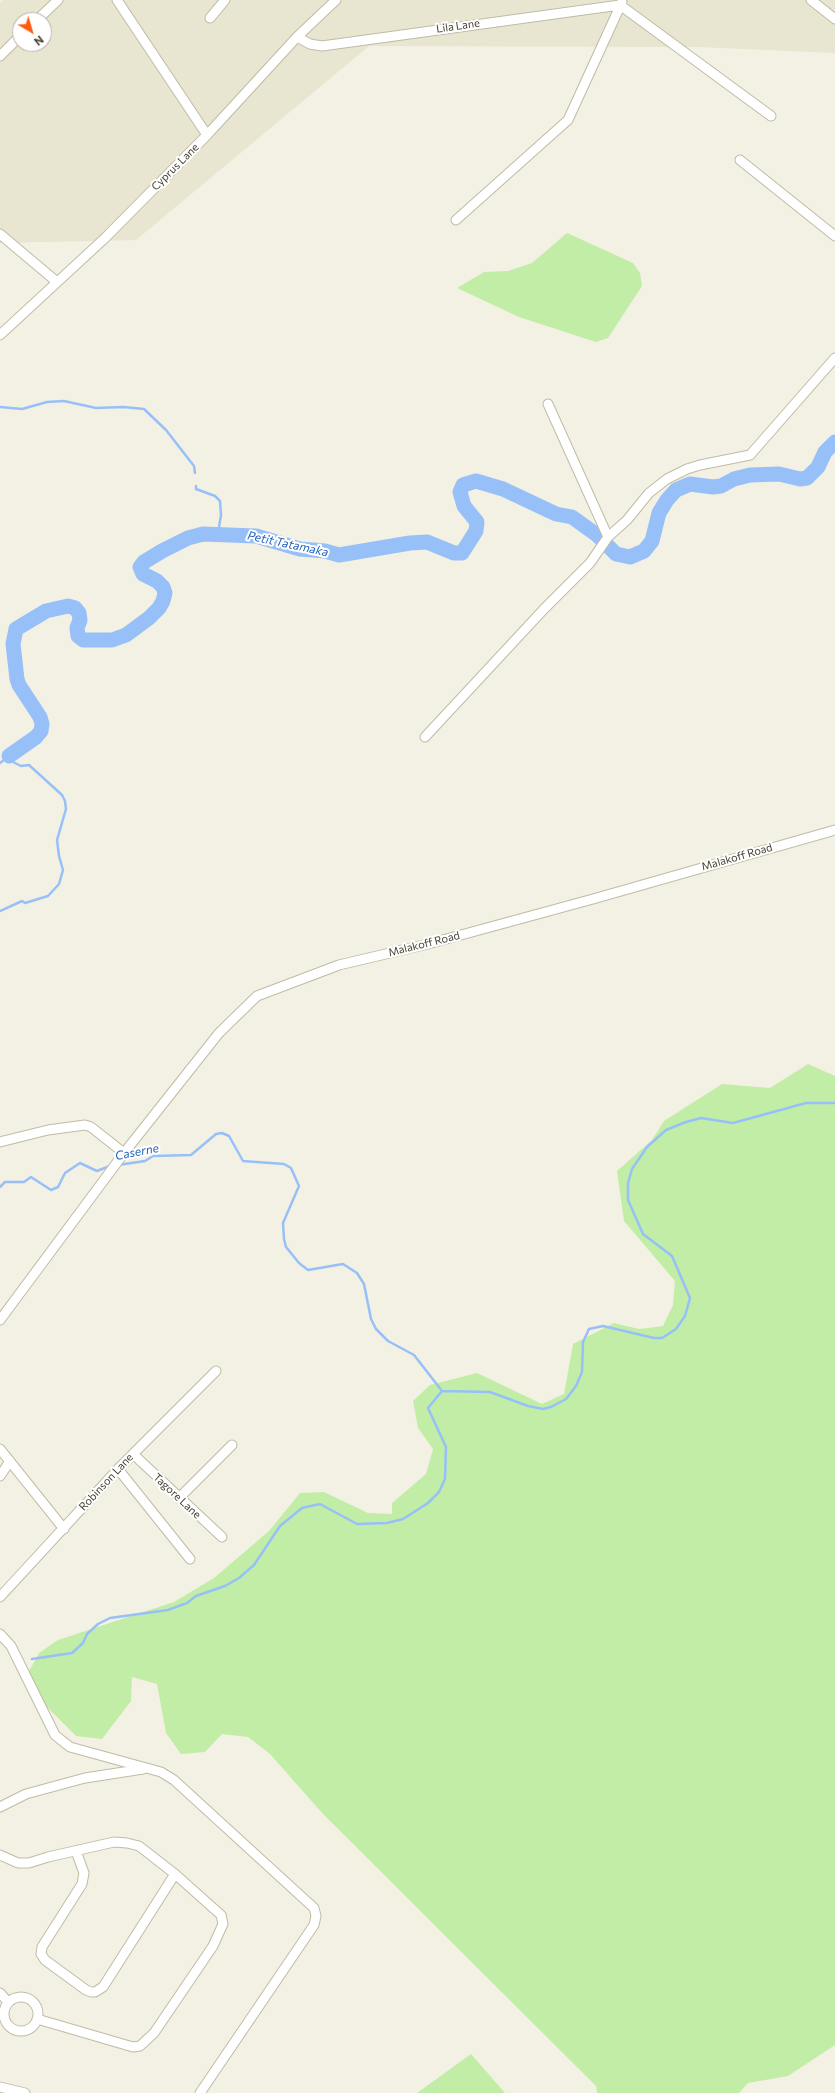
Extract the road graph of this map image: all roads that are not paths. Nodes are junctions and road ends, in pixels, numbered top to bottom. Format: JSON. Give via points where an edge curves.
{"nodes":[{"id":1,"x":58,"y":0,"type":"edge"},
{"id":2,"x":117,"y":0,"type":"edge"},
{"id":3,"x":225,"y":0,"type":"edge"},
{"id":4,"x":336,"y":0,"type":"edge"},
{"id":5,"x":583,"y":0,"type":"edge"},
{"id":6,"x":811,"y":0,"type":"edge"},
{"id":7,"x":622,"y":2,"type":"edge"},
{"id":8,"x":592,"y":8,"type":"junction"},
{"id":9,"x":45,"y":12,"type":"edge"},
{"id":10,"x":210,"y":18,"type":"dead end"},
{"id":11,"x":835,"y":19,"type":"edge"},
{"id":12,"x":297,"y":37,"type":"junction"},
{"id":13,"x":12,"y":44,"type":"edge"},
{"id":14,"x":0,"y":56,"type":"edge"},
{"id":15,"x":771,"y":116,"type":"dead end"},
{"id":16,"x":207,"y":135,"type":"junction"},
{"id":17,"x":740,"y":160,"type":"dead end"},
{"id":18,"x":456,"y":220,"type":"dead end"},
{"id":19,"x":0,"y":234,"type":"edge"},
{"id":20,"x":835,"y":236,"type":"edge"},
{"id":21,"x":57,"y":282,"type":"junction"},
{"id":22,"x":0,"y":335,"type":"edge"},
{"id":23,"x":835,"y":358,"type":"edge"},
{"id":24,"x":548,"y":404,"type":"dead end"},
{"id":25,"x":608,"y":537,"type":"junction"},
{"id":26,"x":425,"y":737,"type":"dead end"},
{"id":27,"x":835,"y":830,"type":"edge"},
{"id":28,"x":0,"y":1142,"type":"edge"},
{"id":29,"x":121,"y":1157,"type":"junction"},
{"id":30,"x":0,"y":1320,"type":"edge"},
{"id":31,"x":216,"y":1371,"type":"dead end"},
{"id":32,"x":232,"y":1445,"type":"dead end"},
{"id":33,"x":0,"y":1449,"type":"edge"},
{"id":34,"x":133,"y":1454,"type":"junction"},
{"id":35,"x":10,"y":1461,"type":"junction"},
{"id":36,"x":118,"y":1469,"type":"junction"},
{"id":37,"x":0,"y":1476,"type":"edge"},
{"id":38,"x":179,"y":1498,"type":"junction"},
{"id":39,"x":64,"y":1529,"type":"junction"},
{"id":40,"x":222,"y":1537,"type":"dead end"},
{"id":41,"x":190,"y":1559,"type":"dead end"},
{"id":42,"x":0,"y":1597,"type":"edge"},
{"id":43,"x":0,"y":1634,"type":"edge"},
{"id":44,"x":146,"y":1768,"type":"junction"},
{"id":45,"x":0,"y":1806,"type":"edge"},
{"id":46,"x":76,"y":1851,"type":"junction"},
{"id":47,"x":0,"y":1855,"type":"edge"},
{"id":48,"x":175,"y":1874,"type":"junction"},
{"id":49,"x":0,"y":1993,"type":"edge"},
{"id":50,"x":8,"y":2002,"type":"junction"},
{"id":51,"x":37,"y":2019,"type":"junction"},
{"id":52,"x":2,"y":2020,"type":"edge"},
{"id":53,"x":0,"y":2087,"type":"edge"},
{"id":54,"x":25,"y":2093,"type":"edge"},
{"id":55,"x":200,"y":2093,"type":"edge"}],
"edges":[{"from":1,"to":9,"type":"street"},
{"from":2,"to":16,"type":"street"},
{"from":3,"to":10,"type":"street"},
{"from":4,"to":12,"type":"street","name":"Cyprus Lane"},
{"from":5,"to":8,"type":"street"},
{"from":6,"to":11,"type":"street"},
{"from":7,"to":8,"type":"street","name":"Lila Lane"},
{"from":7,"to":15,"type":"street"},
{"from":7,"to":18,"type":"street","via":[[568,120]]},
{"from":8,"to":12,"type":"street","name":"Lila Lane","via":[[322,46],[310,44]]},
{"from":12,"to":16,"type":"street","name":"Cyprus Lane"},
{"from":13,"to":14,"type":"street"},
{"from":16,"to":21,"type":"street","name":"Cyprus Lane","via":[[105,238]]},
{"from":17,"to":20,"type":"street"},
{"from":19,"to":21,"type":"street"},
{"from":21,"to":22,"type":"street","name":"Cyprus Lane"},
{"from":23,"to":25,"type":"street","via":[[750,455],[694,467],[667,479],[649,493],[627,520]]},
{"from":24,"to":25,"type":"street"},
{"from":25,"to":26,"type":"street","via":[[590,563]]},
{"from":27,"to":29,"type":"street","name":"Malakoff Road","via":[[428,944],[339,965],[257,996],[218,1033]]},
{"from":28,"to":29,"type":"street","via":[[48,1130],[85,1125],[91,1127]]},
{"from":29,"to":30,"type":"street","name":"Malakoff Road"},
{"from":31,"to":34,"type":"street","name":"Robinson Lane"},
{"from":32,"to":38,"type":"street"},
{"from":33,"to":35,"type":"street"},
{"from":34,"to":36,"type":"street","name":"Robinson Lane"},
{"from":34,"to":38,"type":"street","name":"Tagore Lane"},
{"from":35,"to":37,"type":"street"},
{"from":35,"to":39,"type":"street"},
{"from":36,"to":39,"type":"street","name":"Robinson Lane"},
{"from":36,"to":41,"type":"street"},
{"from":38,"to":40,"type":"street","name":"Tagore Lane"},
{"from":39,"to":42,"type":"street","name":"Robinson Lane"},
{"from":43,"to":44,"type":"street","via":[[11,1646],[55,1735],[70,1747]]},
{"from":44,"to":45,"type":"street","via":[[77,1780],[26,1794]]},
{"from":44,"to":55,"type":"street","via":[[161,1772],[174,1780],[314,1908],[316,1916],[314,1925]]},
{"from":46,"to":47,"type":"street","via":[[29,1863],[18,1863]]},
{"from":46,"to":48,"type":"street","via":[[114,1842],[127,1843],[139,1846]]},
{"from":46,"to":48,"type":"street","via":[[84,1873],[82,1884],[42,1947],[41,1954],[91,1992],[103,1987]]},
{"from":48,"to":51,"type":"street","via":[[221,1915],[223,1924],[212,1946],[146,2042],[133,2047]]},
{"from":49,"to":50,"type":"street"},
{"from":50,"to":51,"type":"street","via":[[22,1996],[32,2000],[38,2009]]},
{"from":50,"to":52,"type":"street"},
{"from":51,"to":52,"type":"street","via":[[31,2028],[21,2031],[10,2028]]},
{"from":53,"to":54,"type":"street"}]}
